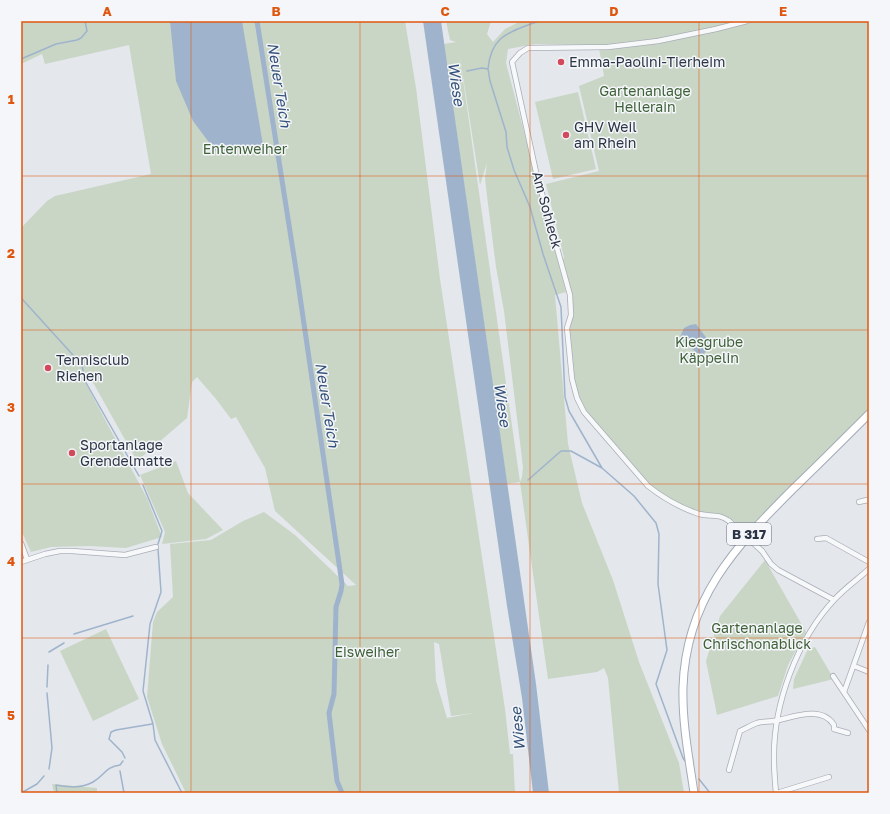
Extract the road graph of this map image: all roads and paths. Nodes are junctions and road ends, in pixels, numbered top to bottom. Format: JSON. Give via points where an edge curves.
{"nodes":[{"id":1,"x":747,"y":21,"type":"edge"},
{"id":2,"x":869,"y":414,"type":"edge"},
{"id":3,"x":859,"y":502,"type":"dead end"},
{"id":4,"x":869,"y":502,"type":"edge"},
{"id":5,"x":818,"y":540,"type":"dead end"},
{"id":6,"x":21,"y":543,"type":"edge"},
{"id":7,"x":156,"y":547,"type":"dead end"},
{"id":8,"x":27,"y":559,"type":"junction"},
{"id":9,"x":21,"y":562,"type":"edge"},
{"id":10,"x":869,"y":562,"type":"edge"},
{"id":11,"x":869,"y":568,"type":"edge"},
{"id":12,"x":834,"y":600,"type":"junction"},
{"id":13,"x":869,"y":622,"type":"edge"},
{"id":14,"x":854,"y":666,"type":"junction"},
{"id":15,"x":869,"y":672,"type":"edge"},
{"id":16,"x":833,"y":676,"type":"dead end"},
{"id":17,"x":844,"y":692,"type":"junction"},
{"id":18,"x":777,"y":720,"type":"junction"},
{"id":19,"x":869,"y":730,"type":"edge"},
{"id":20,"x":848,"y":733,"type":"dead end"},
{"id":21,"x":729,"y":770,"type":"dead end"},
{"id":22,"x":829,"y":777,"type":"dead end"},
{"id":23,"x":694,"y":793,"type":"edge"},
{"id":24,"x":776,"y":793,"type":"edge"}],
"edges":[{"from":1,"to":12,"type":"street","name":"Am Sohleck","bridge":true,"via":[[658,41],[608,48],[528,48],[512,62],[536,172],[570,295],[568,348],[572,379],[584,412],[648,486],[659,495],[699,514],[719,515],[762,551],[778,570]]},
{"from":2,"to":23,"type":"main road","number":"B 317","via":[[757,526],[723,567],[705,597],[692,630],[683,687],[685,727]]},
{"from":3,"to":4,"type":"street"},
{"from":5,"to":10,"type":"street","via":[[826,538]]},
{"from":6,"to":8,"type":"street"},
{"from":7,"to":8,"type":"street","via":[[125,555],[60,551]]},
{"from":8,"to":9,"type":"street"},
{"from":11,"to":12,"type":"street"},
{"from":12,"to":18,"type":"street","via":[[809,634],[794,663],[783,691]]},
{"from":13,"to":14,"type":"street"},
{"from":14,"to":15,"type":"street"},
{"from":14,"to":17,"type":"street"},
{"from":16,"to":17,"type":"street"},
{"from":17,"to":19,"type":"street"},
{"from":18,"to":20,"type":"street","via":[[816,714],[829,719],[834,729]]},
{"from":18,"to":21,"type":"street","via":[[757,723],[740,731]]},
{"from":18,"to":24,"type":"street","via":[[774,758]]},
{"from":22,"to":24,"type":"street"}]}
